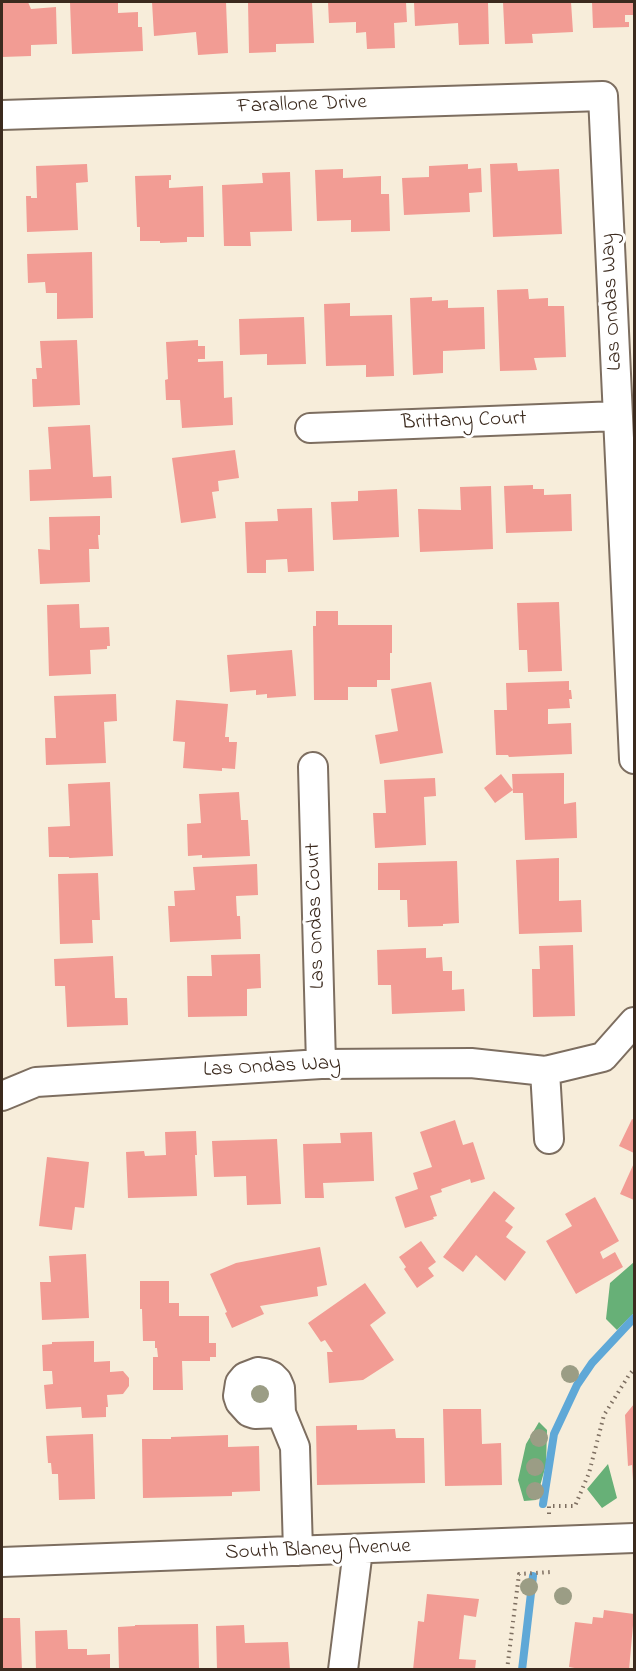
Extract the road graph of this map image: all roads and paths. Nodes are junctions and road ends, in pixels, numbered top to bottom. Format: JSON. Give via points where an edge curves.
{"nodes":[{"id":1,"x":603,"y":96,"type":"joint"},
{"id":2,"x":2,"y":115,"type":"edge"},
{"id":3,"x":618,"y":416,"type":"junction"},
{"id":4,"x":310,"y":428,"type":"dead end"},
{"id":5,"x":634,"y":759,"type":"edge"},
{"id":6,"x":313,"y":767,"type":"dead end"},
{"id":7,"x":634,"y":1022,"type":"edge"},
{"id":8,"x":321,"y":1064,"type":"junction"},
{"id":9,"x":545,"y":1071,"type":"junction"},
{"id":10,"x":2,"y":1096,"type":"edge"},
{"id":11,"x":549,"y":1139,"type":"dead end"},
{"id":12,"x":634,"y":1369,"type":"edge"},
{"id":13,"x":281,"y":1413,"type":"dead end"},
{"id":14,"x":550,"y":1522,"type":"dead end"},
{"id":15,"x":634,"y":1538,"type":"edge"},
{"id":16,"x":358,"y":1550,"type":"junction"},
{"id":17,"x":298,"y":1551,"type":"junction"},
{"id":18,"x":2,"y":1562,"type":"edge"},
{"id":19,"x":519,"y":1574,"type":"dead end"},
{"id":20,"x":343,"y":1670,"type":"edge"},
{"id":21,"x":507,"y":1670,"type":"edge"}],
"edges":[{"from":1,"to":2,"type":"street","name":"Farallone Drive"},
{"from":1,"to":3,"type":"street","name":"Las Ondas Way"},
{"from":3,"to":4,"type":"street","name":"Brittany Court"},
{"from":3,"to":5,"type":"street","name":"Las Ondas Way"},
{"from":6,"to":8,"type":"street","name":"Las Ondas Court"},
{"from":7,"to":9,"type":"street","name":"Las Ondas Way","via":[[603,1057]]},
{"from":8,"to":9,"type":"street","name":"Las Ondas Way","via":[[471,1063]]},
{"from":8,"to":10,"type":"street","name":"Las Ondas Way","via":[[36,1082]]},
{"from":9,"to":11,"type":"street"},
{"from":12,"to":14,"type":"path","via":[[604,1415],[589,1473],[575,1506],[549,1506]]},
{"from":13,"to":17,"type":"street","via":[[295,1447]]},
{"from":15,"to":16,"type":"street","name":"South Blaney Avenue"},
{"from":16,"to":17,"type":"street","name":"South Blaney Avenue"},
{"from":16,"to":20,"type":"street"},
{"from":17,"to":18,"type":"street","name":"South Blaney Avenue"},
{"from":19,"to":21,"type":"path"}]}
